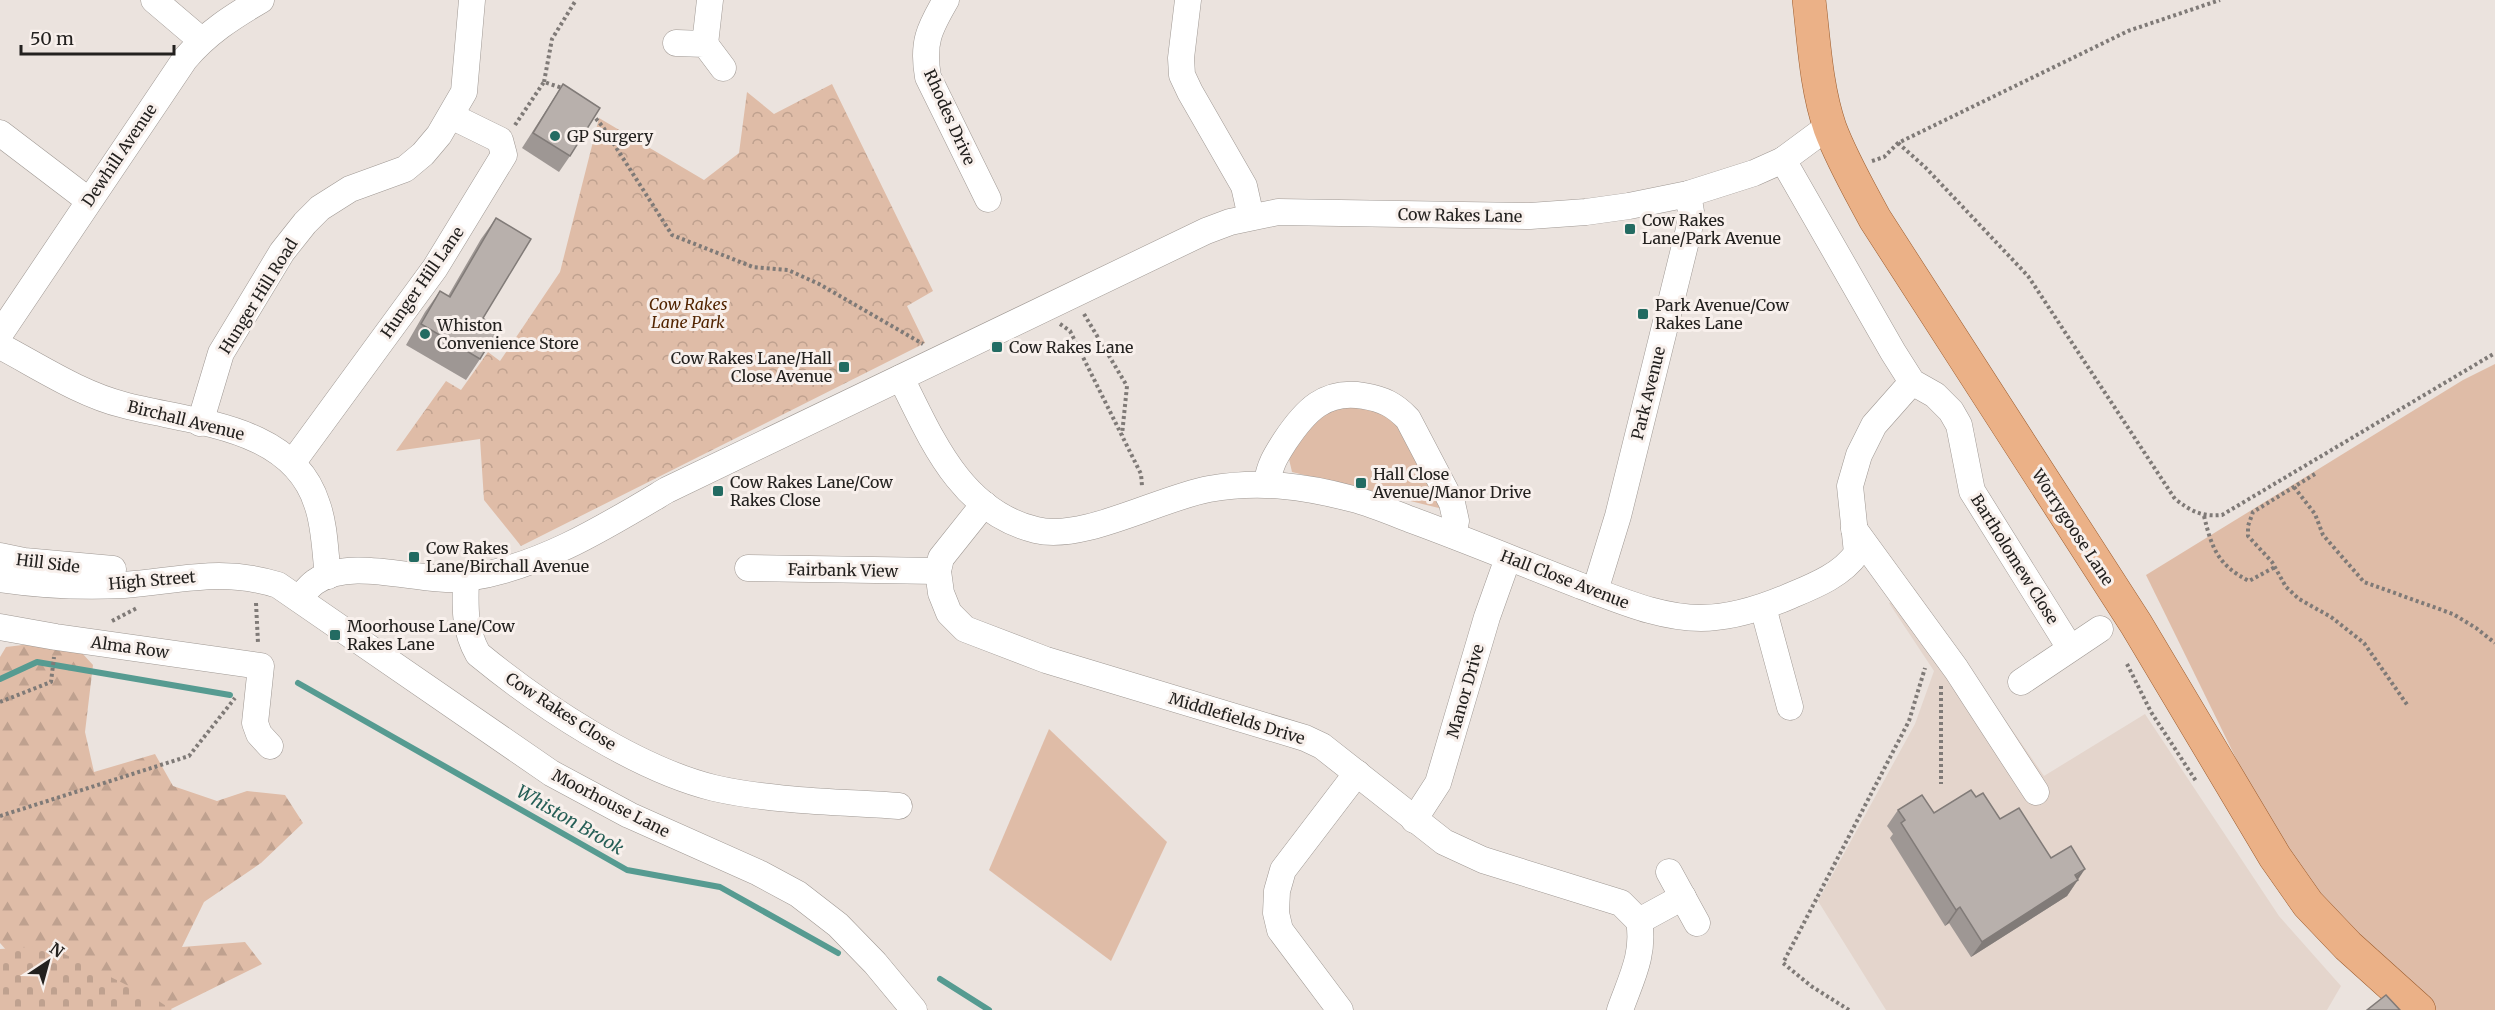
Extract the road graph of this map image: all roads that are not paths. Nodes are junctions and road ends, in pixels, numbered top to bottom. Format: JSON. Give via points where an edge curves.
{"nodes":[{"id":1,"x":154,"y":0,"type":"edge"},
{"id":2,"x":261,"y":0,"type":"edge"},
{"id":3,"x":472,"y":0,"type":"edge"},
{"id":4,"x":711,"y":0,"type":"edge"},
{"id":5,"x":946,"y":0,"type":"edge"},
{"id":6,"x":1188,"y":0,"type":"edge"},
{"id":7,"x":1809,"y":0,"type":"edge"},
{"id":8,"x":201,"y":40,"type":"junction"},
{"id":9,"x":676,"y":43,"type":"dead end"},
{"id":10,"x":705,"y":44,"type":"junction"},
{"id":11,"x":723,"y":68,"type":"dead end"},
{"id":12,"x":451,"y":116,"type":"junction"},
{"id":13,"x":1829,"y":126,"type":"junction"},
{"id":14,"x":0,"y":133,"type":"edge"},
{"id":15,"x":1783,"y":160,"type":"junction"},
{"id":16,"x":1688,"y":194,"type":"junction"},
{"id":17,"x":88,"y":200,"type":"junction"},
{"id":18,"x":988,"y":200,"type":"dead end"},
{"id":19,"x":1251,"y":217,"type":"junction"},
{"id":20,"x":0,"y":333,"type":"edge"},
{"id":21,"x":0,"y":346,"type":"edge"},
{"id":22,"x":901,"y":378,"type":"junction"},
{"id":23,"x":1912,"y":382,"type":"junction"},
{"id":24,"x":200,"y":423,"type":"junction"},
{"id":25,"x":293,"y":462,"type":"junction"},
{"id":26,"x":1268,"y":483,"type":"junction"},
{"id":27,"x":984,"y":504,"type":"junction"},
{"id":28,"x":1854,"y":529,"type":"junction"},
{"id":29,"x":1453,"y":535,"type":"junction"},
{"id":30,"x":0,"y":556,"type":"edge"},
{"id":31,"x":1508,"y":558,"type":"junction"},
{"id":32,"x":748,"y":568,"type":"dead end"},
{"id":33,"x":938,"y":571,"type":"junction"},
{"id":34,"x":328,"y":576,"type":"junction"},
{"id":35,"x":0,"y":579,"type":"edge"},
{"id":36,"x":166,"y":579,"type":"junction"},
{"id":37,"x":466,"y":579,"type":"junction"},
{"id":38,"x":1595,"y":591,"type":"junction"},
{"id":39,"x":299,"y":599,"type":"junction"},
{"id":40,"x":1763,"y":607,"type":"junction"},
{"id":41,"x":0,"y":627,"type":"edge"},
{"id":42,"x":2100,"y":629,"type":"dead end"},
{"id":43,"x":2070,"y":648,"type":"junction"},
{"id":44,"x":2020,"y":682,"type":"dead end"},
{"id":45,"x":1790,"y":707,"type":"dead end"},
{"id":46,"x":270,"y":746,"type":"dead end"},
{"id":47,"x":1357,"y":773,"type":"junction"},
{"id":48,"x":2036,"y":792,"type":"dead end"},
{"id":49,"x":899,"y":806,"type":"dead end"},
{"id":50,"x":1414,"y":819,"type":"junction"},
{"id":51,"x":1669,"y":872,"type":"dead end"},
{"id":52,"x":1683,"y":897,"type":"junction"},
{"id":53,"x":1639,"y":921,"type":"junction"},
{"id":54,"x":1697,"y":923,"type":"dead end"},
{"id":55,"x":914,"y":1010,"type":"edge"},
{"id":56,"x":1340,"y":1010,"type":"edge"},
{"id":57,"x":1620,"y":1010,"type":"edge"},
{"id":58,"x":2419,"y":1010,"type":"edge"}],
"edges":[{"from":1,"to":8,"type":"street"},
{"from":2,"to":8,"type":"street","name":"Dewhill Avenue"},
{"from":3,"to":12,"type":"street","name":"Hunger Hill Road","via":[[464,92]]},
{"from":4,"to":10,"type":"street"},
{"from":5,"to":18,"type":"street","name":"Rhodes Drive","via":[[925,42],[928,77]]},
{"from":6,"to":19,"type":"street","via":[[1182,75],[1244,186]]},
{"from":7,"to":13,"type":"main road","name":"Worrygoose Lane"},
{"from":8,"to":17,"type":"street","name":"Dewhill Avenue"},
{"from":9,"to":10,"type":"street"},
{"from":10,"to":11,"type":"street"},
{"from":12,"to":24,"type":"street","name":"Hunger Hill Road","via":[[440,135],[405,169],[350,189],[304,223],[221,353]]},
{"from":12,"to":25,"type":"street","name":"Hunger Hill Lane","via":[[500,140],[504,155],[435,268]]},
{"from":13,"to":15,"type":"street","name":"Cow Rakes Lane"},
{"from":13,"to":58,"type":"main road","name":"Worrygoose Lane","via":[[1847,168],[1917,285],[2136,624],[2275,857],[2308,904]]},
{"from":14,"to":17,"type":"street"},
{"from":15,"to":16,"type":"street","name":"Cow Rakes Lane"},
{"from":15,"to":23,"type":"street"},
{"from":16,"to":19,"type":"street","name":"Cow Rakes Lane","via":[[1586,212],[1530,216],[1278,212]]},
{"from":16,"to":38,"type":"street","name":"Park Avenue","via":[[1689,229],[1618,516]]},
{"from":17,"to":20,"type":"street","name":"Dewhill Avenue"},
{"from":19,"to":22,"type":"street","name":"Cow Rakes Lane","via":[[1206,231]]},
{"from":21,"to":24,"type":"street","name":"Birchall Avenue","via":[[122,405]]},
{"from":22,"to":27,"type":"street","name":"Hall Close Avenue","via":[[943,460],[961,484]]},
{"from":22,"to":37,"type":"street","name":"Cow Rakes Lane","via":[[667,490],[589,536],[525,564]]},
{"from":23,"to":28,"type":"street","name":"Hall Close Avenue","via":[[1874,425],[1859,455],[1850,486]]},
{"from":23,"to":43,"type":"street","name":"Bartholomew Close","via":[[1935,395],[1951,411],[1959,425],[1972,491]]},
{"from":24,"to":25,"type":"street","name":"Birchall Avenue","via":[[255,438]]},
{"from":25,"to":34,"type":"street","name":"Birchall Avenue","via":[[307,479],[317,503]]},
{"from":26,"to":27,"type":"street","name":"Hall Close Avenue","via":[[1208,489],[1066,533],[1037,531]]},
{"from":26,"to":29,"type":"street","name":"Hall Close Avenue","via":[[1356,500]]},
{"from":26,"to":29,"type":"street","via":[[1273,459],[1312,408],[1342,394],[1377,398],[1408,419],[1452,503],[1456,521]]},
{"from":27,"to":33,"type":"street","via":[[941,558]]},
{"from":28,"to":40,"type":"street","name":"Hall Close Avenue","via":[[1857,553],[1849,565],[1812,588]]},
{"from":28,"to":48,"type":"street","via":[[1956,669]]},
{"from":29,"to":31,"type":"street","name":"Hall Close Avenue"},
{"from":30,"to":36,"type":"street","name":"Hill Side","via":[[100,569],[148,569]]},
{"from":31,"to":38,"type":"street","name":"Hall Close Avenue"},
{"from":31,"to":50,"type":"street","name":"Manor Drive","via":[[1438,783]]},
{"from":32,"to":33,"type":"street","name":"Fairbank View"},
{"from":33,"to":47,"type":"street","name":"Middlefields Drive","via":[[949,613],[965,628],[1046,660],[1305,738]]},
{"from":34,"to":37,"type":"street","name":"Cow Rakes Lane","via":[[355,569]]},
{"from":34,"to":39,"type":"street","name":"Cow Rakes Lane","via":[[315,582]]},
{"from":35,"to":36,"type":"street","name":"High Street","via":[[124,585]]},
{"from":36,"to":39,"type":"street","name":"High Street","via":[[198,575],[256,578],[278,585]]},
{"from":37,"to":49,"type":"street","name":"Cow Rakes Close","via":[[465,620],[478,654],[583,728],[663,772],[714,788],[751,794]]},
{"from":38,"to":40,"type":"street","name":"Hall Close Avenue","via":[[1667,615],[1726,616]]},
{"from":39,"to":55,"type":"street","name":"Moorhouse Lane","via":[[551,773],[629,815],[798,894],[838,925]]},
{"from":40,"to":45,"type":"street"},
{"from":41,"to":46,"type":"street","name":"Alma Row","via":[[261,666],[255,723]]},
{"from":42,"to":43,"type":"street"},
{"from":43,"to":44,"type":"street"},
{"from":47,"to":50,"type":"street","name":"Middlefields Drive"},
{"from":47,"to":56,"type":"street","via":[[1283,870],[1277,891],[1276,913],[1281,930]]},
{"from":50,"to":53,"type":"street","name":"Middlefields Drive","via":[[1444,842],[1483,860],[1621,903]]},
{"from":51,"to":52,"type":"street"},
{"from":52,"to":53,"type":"street"},
{"from":52,"to":54,"type":"street"},
{"from":53,"to":57,"type":"street","via":[[1641,951]]}]}
